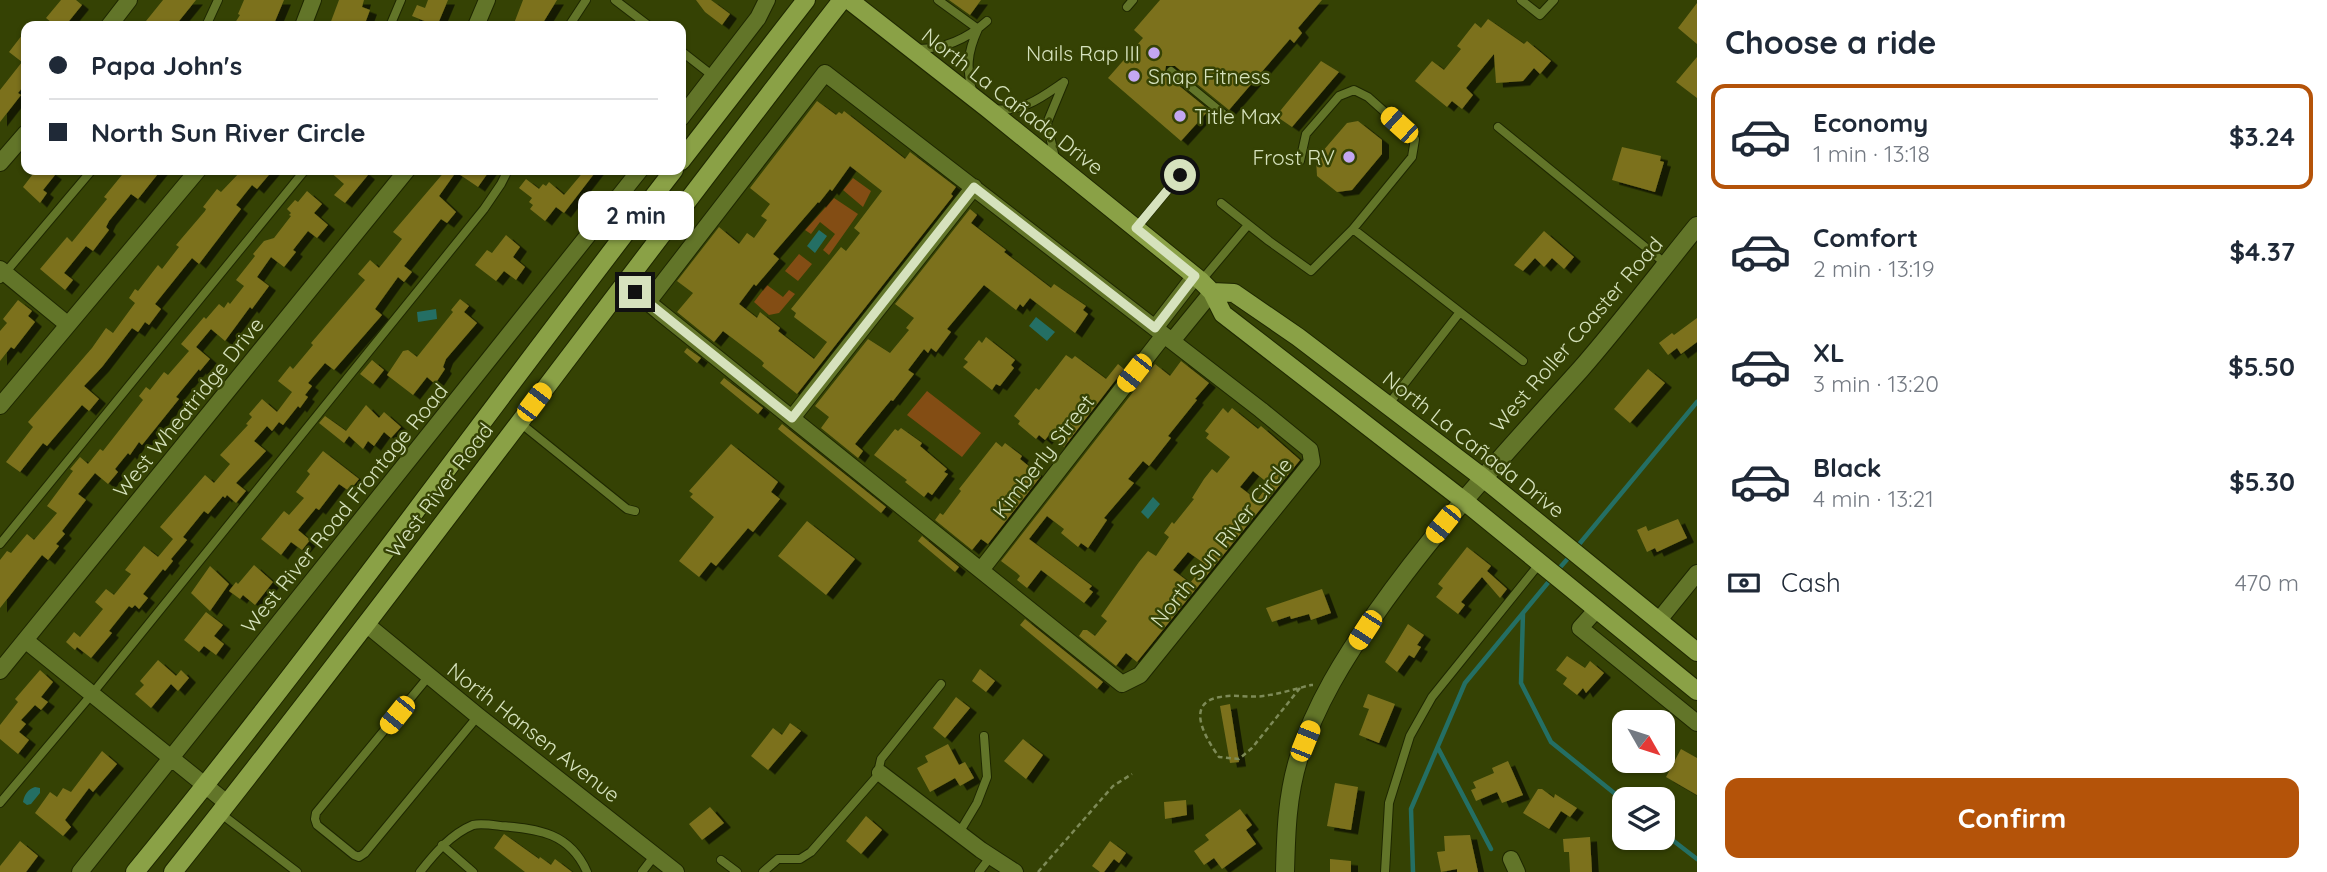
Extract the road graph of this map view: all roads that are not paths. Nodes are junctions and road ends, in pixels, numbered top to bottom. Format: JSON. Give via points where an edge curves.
{"nodes":[{"id":1,"x":130,"y":0,"type":"edge"},
{"id":2,"x":218,"y":0,"type":"edge"},
{"id":3,"x":313,"y":0,"type":"edge"},
{"id":4,"x":401,"y":0,"type":"edge"},
{"id":5,"x":487,"y":0,"type":"edge"},
{"id":6,"x":586,"y":0,"type":"edge"},
{"id":7,"x":615,"y":0,"type":"edge"},
{"id":8,"x":767,"y":0,"type":"edge"},
{"id":9,"x":806,"y":0,"type":"edge"},
{"id":10,"x":842,"y":0,"type":"edge"},
{"id":11,"x":849,"y":0,"type":"edge"},
{"id":12,"x":938,"y":0,"type":"edge"},
{"id":13,"x":1521,"y":0,"type":"edge"},
{"id":14,"x":1554,"y":0,"type":"edge"},
{"id":15,"x":113,"y":21,"type":"edge"},
{"id":16,"x":208,"y":21,"type":"edge"},
{"id":17,"x":305,"y":21,"type":"edge"},
{"id":18,"x":392,"y":21,"type":"edge"},
{"id":19,"x":477,"y":21,"type":"edge"},
{"id":20,"x":572,"y":21,"type":"edge"},
{"id":21,"x":642,"y":21,"type":"edge"},
{"id":22,"x":987,"y":21,"type":"dead end"},
{"id":23,"x":978,"y":29,"type":"junction"},
{"id":24,"x":911,"y":49,"type":"junction"},
{"id":25,"x":686,"y":55,"type":"edge"},
{"id":26,"x":1171,"y":71,"type":"dead end"},
{"id":27,"x":713,"y":76,"type":"junction"},
{"id":28,"x":981,"y":102,"type":"junction"},
{"id":29,"x":686,"y":111,"type":"edge"},
{"id":30,"x":1231,"y":120,"type":"dead end"},
{"id":31,"x":1499,"y":127,"type":"dead end"},
{"id":32,"x":21,"y":139,"type":"edge"},
{"id":33,"x":686,"y":155,"type":"edge"},
{"id":34,"x":1300,"y":161,"type":"dead end"},
{"id":35,"x":0,"y":163,"type":"edge"},
{"id":36,"x":1057,"y":164,"type":"junction"},
{"id":37,"x":88,"y":175,"type":"edge"},
{"id":38,"x":194,"y":175,"type":"edge"},
{"id":39,"x":301,"y":175,"type":"edge"},
{"id":40,"x":403,"y":175,"type":"edge"},
{"id":41,"x":506,"y":175,"type":"edge"},
{"id":42,"x":636,"y":175,"type":"edge"},
{"id":43,"x":670,"y":175,"type":"edge"},
{"id":44,"x":1180,"y":175,"type":"dead end"},
{"id":45,"x":974,"y":187,"type":"junction"},
{"id":46,"x":1221,"y":203,"type":"dead end"},
{"id":47,"x":1248,"y":225,"type":"junction"},
{"id":48,"x":1697,"y":226,"type":"edge"},
{"id":49,"x":1136,"y":228,"type":"junction"},
{"id":50,"x":1353,"y":229,"type":"junction"},
{"id":51,"x":1666,"y":264,"type":"junction"},
{"id":52,"x":2,"y":274,"type":"edge"},
{"id":53,"x":624,"y":283,"type":"junction"},
{"id":54,"x":1203,"y":283,"type":"junction"},
{"id":55,"x":648,"y":302,"type":"junction"},
{"id":56,"x":1460,"y":312,"type":"junction"},
{"id":57,"x":67,"y":324,"type":"junction"},
{"id":58,"x":1164,"y":334,"type":"junction"},
{"id":59,"x":1523,"y":361,"type":"dead end"},
{"id":60,"x":1388,"y":405,"type":"junction"},
{"id":61,"x":0,"y":406,"type":"edge"},
{"id":62,"x":792,"y":418,"type":"junction"},
{"id":63,"x":519,"y":422,"type":"junction"},
{"id":64,"x":1482,"y":477,"type":"junction"},
{"id":65,"x":1463,"y":500,"type":"junction"},
{"id":66,"x":635,"y":511,"type":"dead end"},
{"id":67,"x":0,"y":544,"type":"edge"},
{"id":68,"x":1541,"y":565,"type":"junction"},
{"id":69,"x":981,"y":570,"type":"junction"},
{"id":70,"x":1697,"y":573,"type":"edge"},
{"id":71,"x":1597,"y":609,"type":"junction"},
{"id":72,"x":1659,"y":620,"type":"junction"},
{"id":73,"x":366,"y":624,"type":"junction"},
{"id":74,"x":25,"y":640,"type":"junction"},
{"id":75,"x":1697,"y":652,"type":"edge"},
{"id":76,"x":0,"y":671,"type":"edge"},
{"id":77,"x":429,"y":676,"type":"junction"},
{"id":78,"x":941,"y":684,"type":"dead end"},
{"id":79,"x":1697,"y":691,"type":"edge"},
{"id":80,"x":92,"y":694,"type":"junction"},
{"id":81,"x":478,"y":716,"type":"junction"},
{"id":82,"x":1697,"y":723,"type":"edge"},
{"id":83,"x":984,"y":736,"type":"dead end"},
{"id":84,"x":170,"y":759,"type":"junction"},
{"id":85,"x":880,"y":773,"type":"junction"},
{"id":86,"x":205,"y":786,"type":"junction"},
{"id":87,"x":0,"y":803,"type":"edge"},
{"id":88,"x":223,"y":808,"type":"junction"},
{"id":89,"x":959,"y":833,"type":"junction"},
{"id":90,"x":442,"y":845,"type":"junction"},
{"id":91,"x":655,"y":855,"type":"junction"},
{"id":92,"x":991,"y":856,"type":"junction"},
{"id":93,"x":721,"y":859,"type":"dead end"},
{"id":94,"x":80,"y":872,"type":"edge"},
{"id":95,"x":135,"y":872,"type":"edge"},
{"id":96,"x":173,"y":872,"type":"edge"},
{"id":97,"x":297,"y":872,"type":"edge"},
{"id":98,"x":419,"y":872,"type":"edge"},
{"id":99,"x":473,"y":872,"type":"edge"},
{"id":100,"x":587,"y":872,"type":"edge"},
{"id":101,"x":642,"y":872,"type":"edge"},
{"id":102,"x":676,"y":872,"type":"edge"},
{"id":103,"x":737,"y":872,"type":"edge"},
{"id":104,"x":763,"y":872,"type":"edge"},
{"id":105,"x":979,"y":872,"type":"edge"},
{"id":106,"x":1015,"y":872,"type":"edge"},
{"id":107,"x":1285,"y":872,"type":"edge"},
{"id":108,"x":1385,"y":872,"type":"edge"}],
"edges":[{"from":1,"to":15,"type":"street"},
{"from":2,"to":16,"type":"lane"},
{"from":3,"to":17,"type":"street"},
{"from":4,"to":18,"type":"lane"},
{"from":5,"to":19,"type":"street"},
{"from":6,"to":20,"type":"lane"},
{"from":7,"to":21,"type":"lane"},
{"from":8,"to":27,"type":"street"},
{"from":9,"to":33,"type":"main road"},
{"from":10,"to":53,"type":"main road","name":"West River Road"},
{"from":11,"to":24,"type":"main road","name":"North La Cañada Drive"},
{"from":12,"to":23,"type":"lane"},
{"from":13,"to":14,"type":"lane","via":[[1540,15]]},
{"from":22,"to":23,"type":"lane"},
{"from":23,"to":24,"type":"lane","via":[[942,47]]},
{"from":23,"to":28,"type":"lane","via":[[967,60],[968,75]]},
{"from":24,"to":28,"type":"main road","name":"North La Cañada Drive"},
{"from":25,"to":27,"type":"lane"},
{"from":26,"to":30,"type":"lane"},
{"from":27,"to":29,"type":"street"},
{"from":28,"to":36,"type":"main road","name":"North La Cañada Drive"},
{"from":28,"to":36,"type":"lane","via":[[1003,110],[1029,105],[1064,82],[1047,123]]},
{"from":31,"to":51,"type":"lane"},
{"from":32,"to":35,"type":"street"},
{"from":34,"to":50,"type":"lane","via":[[1306,134],[1339,96],[1354,90],[1415,139],[1412,157]]},
{"from":36,"to":49,"type":"main road","name":"North La Cañada Drive"},
{"from":37,"to":52,"type":"lane"},
{"from":38,"to":57,"type":"street"},
{"from":39,"to":67,"type":"lane"},
{"from":40,"to":74,"type":"street","name":"West Wheatridge Drive"},
{"from":41,"to":80,"type":"lane","via":[[484,209]]},
{"from":42,"to":84,"type":"street","name":"West River Road Frontage Road"},
{"from":43,"to":86,"type":"main road","name":"West River Road"},
{"from":44,"to":49,"type":"lane"},
{"from":45,"to":55,"type":"street","name":"North Sun River Circle","via":[[825,73]]},
{"from":45,"to":58,"type":"street","name":"North Sun River Circle"},
{"from":45,"to":62,"type":"street"},
{"from":46,"to":47,"type":"lane"},
{"from":47,"to":50,"type":"lane","via":[[1311,271]]},
{"from":47,"to":54,"type":"lane"},
{"from":48,"to":51,"type":"street","name":"West Roller Coaster Road"},
{"from":49,"to":54,"type":"main road","name":"North La Cañada Drive"},
{"from":50,"to":56,"type":"lane"},
{"from":51,"to":64,"type":"street","name":"West Roller Coaster Road","via":[[1593,354]]},
{"from":52,"to":57,"type":"street"},
{"from":53,"to":55,"type":"street","name":"North Sun River Circle"},
{"from":53,"to":63,"type":"main road","name":"West River Road"},
{"from":54,"to":58,"type":"street","name":"Kimberly Street"},
{"from":54,"to":58,"type":"street","name":"Kimberly Street"},
{"from":54,"to":60,"type":"main road","name":"North La Cañada Drive","via":[[1234,293]]},
{"from":54,"to":65,"type":"main road","name":"North La Cañada Drive","via":[[1223,314]]},
{"from":55,"to":62,"type":"street","name":"North Sun River Circle"},
{"from":56,"to":59,"type":"lane"},
{"from":56,"to":60,"type":"lane"},
{"from":57,"to":61,"type":"street"},
{"from":58,"to":69,"type":"street","name":"Kimberly Street"},
{"from":58,"to":69,"type":"street","name":"North Sun River Circle","via":[[1310,450],[1312,462],[1140,675],[1122,684]]},
{"from":60,"to":64,"type":"main road","name":"North La Cañada Drive"},
{"from":62,"to":69,"type":"street","name":"North Sun River Circle"},
{"from":63,"to":66,"type":"lane"},
{"from":63,"to":73,"type":"main road","name":"West River Road"},
{"from":64,"to":65,"type":"street","name":"West Roller Coaster Road"},
{"from":64,"to":72,"type":"main road","name":"North La Cañada Drive"},
{"from":65,"to":68,"type":"main road","name":"North La Cañada Drive"},
{"from":65,"to":107,"type":"street","name":"West Roller Coaster Road","via":[[1394,587],[1330,686],[1311,725],[1287,811]]},
{"from":68,"to":71,"type":"main road","name":"North La Cañada Drive"},
{"from":68,"to":108,"type":"lane","via":[[1432,697],[1410,736],[1389,803]]},
{"from":70,"to":72,"type":"street"},
{"from":71,"to":79,"type":"main road","name":"North La Cañada Drive"},
{"from":71,"to":82,"type":"street","via":[[1580,628]]},
{"from":72,"to":75,"type":"main road","name":"North La Cañada Drive"},
{"from":73,"to":77,"type":"street","name":"North Hansen Avenue"},
{"from":73,"to":88,"type":"main road","name":"West River Road"},
{"from":74,"to":76,"type":"street","name":"West Wheatridge Drive"},
{"from":74,"to":80,"type":"street"},
{"from":77,"to":81,"type":"street","name":"North Hansen Avenue"},
{"from":77,"to":81,"type":"lane","via":[[316,813],[317,825],[354,855],[365,853]]},
{"from":78,"to":85,"type":"lane","via":[[881,759]]},
{"from":80,"to":84,"type":"street"},
{"from":80,"to":87,"type":"lane"},
{"from":81,"to":91,"type":"street","name":"North Hansen Avenue"},
{"from":83,"to":89,"type":"lane","via":[[987,777]]},
{"from":84,"to":86,"type":"street"},
{"from":84,"to":94,"type":"street","name":"West River Road Frontage Road"},
{"from":85,"to":89,"type":"street"},
{"from":85,"to":104,"type":"lane","via":[[811,852],[800,859],[778,859]]},
{"from":86,"to":88,"type":"street"},
{"from":86,"to":95,"type":"main road","name":"West River Road"},
{"from":88,"to":96,"type":"main road","name":"West River Road"},
{"from":88,"to":97,"type":"lane"},
{"from":89,"to":92,"type":"street"},
{"from":90,"to":98,"type":"lane"},
{"from":90,"to":99,"type":"lane"},
{"from":90,"to":100,"type":"lane","via":[[474,825],[544,832],[580,855]]},
{"from":91,"to":101,"type":"lane"},
{"from":91,"to":102,"type":"street","name":"North Hansen Avenue"},
{"from":92,"to":105,"type":"lane"},
{"from":92,"to":106,"type":"street"},
{"from":93,"to":103,"type":"lane"}]}
